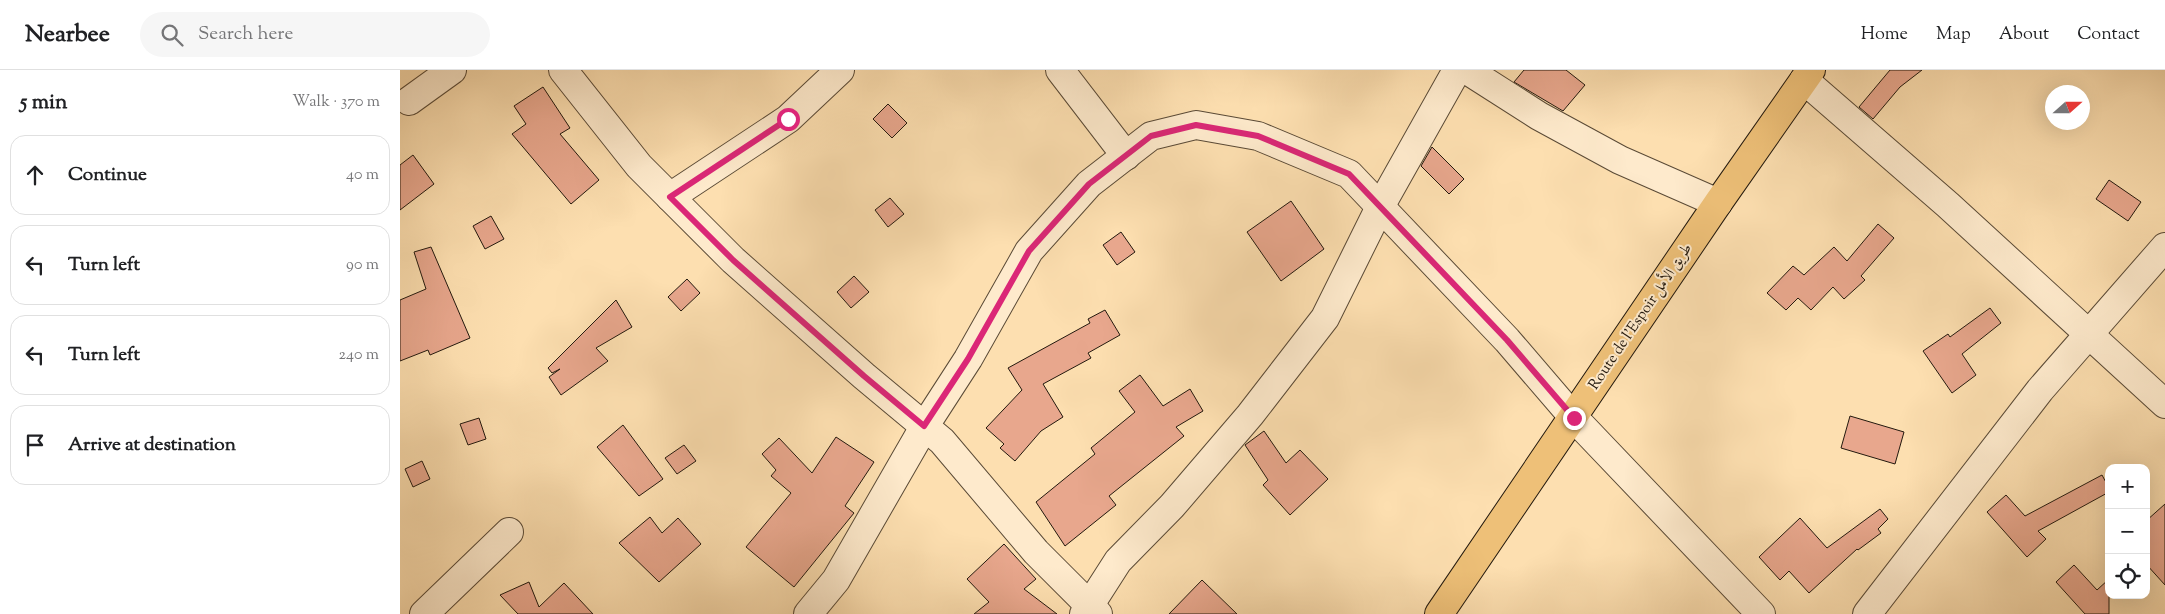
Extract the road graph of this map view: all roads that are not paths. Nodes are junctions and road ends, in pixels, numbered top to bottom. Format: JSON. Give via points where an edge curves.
{"nodes":[{"id":1,"x":452,"y":70,"type":"edge"},
{"id":2,"x":563,"y":70,"type":"edge"},
{"id":3,"x":840,"y":70,"type":"edge"},
{"id":4,"x":1060,"y":70,"type":"edge"},
{"id":5,"x":1457,"y":70,"type":"edge"},
{"id":6,"x":1467,"y":70,"type":"edge"},
{"id":7,"x":1807,"y":75,"type":"edge"},
{"id":8,"x":409,"y":101,"type":"dead end"},
{"id":9,"x":1126,"y":156,"type":"junction"},
{"id":10,"x":670,"y":197,"type":"junction"},
{"id":11,"x":1718,"y":203,"type":"junction"},
{"id":12,"x":1380,"y":207,"type":"junction"},
{"id":13,"x":2165,"y":247,"type":"edge"},
{"id":14,"x":2090,"y":333,"type":"junction"},
{"id":15,"x":2165,"y":404,"type":"edge"},
{"id":16,"x":1574,"y":418,"type":"junction"},
{"id":17,"x":924,"y":426,"type":"junction"},
{"id":18,"x":509,"y":532,"type":"dead end"},
{"id":19,"x":1090,"y":611,"type":"edge"},
{"id":20,"x":424,"y":614,"type":"edge"},
{"id":21,"x":808,"y":614,"type":"edge"},
{"id":22,"x":1439,"y":614,"type":"edge"},
{"id":23,"x":1761,"y":614,"type":"edge"},
{"id":24,"x":1867,"y":614,"type":"edge"}],
"edges":[{"from":1,"to":8,"type":"street"},
{"from":2,"to":10,"type":"street","via":[[639,166]]},
{"from":3,"to":10,"type":"street","via":[[788,119]]},
{"from":4,"to":9,"type":"street"},
{"from":5,"to":12,"type":"street"},
{"from":6,"to":11,"type":"street","via":[[1539,116],[1620,160]]},
{"from":7,"to":11,"type":"highway","name":"Route de l’Espoir طريق الأمل"},
{"from":7,"to":14,"type":"street"},
{"from":9,"to":12,"type":"street","via":[[1151,136],[1196,125],[1258,136],[1349,174]]},
{"from":9,"to":17,"type":"street","via":[[1089,184],[1029,251],[968,359]]},
{"from":10,"to":17,"type":"street","via":[[733,260]]},
{"from":11,"to":16,"type":"highway","name":"Route de l’Espoir طريق الأمل"},
{"from":12,"to":16,"type":"street","via":[[1507,340]]},
{"from":12,"to":19,"type":"street","via":[[1325,318],[1250,415],[1172,506],[1118,561]]},
{"from":13,"to":14,"type":"street"},
{"from":14,"to":15,"type":"street"},
{"from":14,"to":24,"type":"street","via":[[2040,390]]},
{"from":16,"to":22,"type":"highway","name":"Route de l’Espoir طريق الأمل"},
{"from":16,"to":23,"type":"street"},
{"from":17,"to":19,"type":"street","via":[[942,441]]},
{"from":17,"to":21,"type":"street","via":[[836,580]]},
{"from":18,"to":20,"type":"street"}]}
